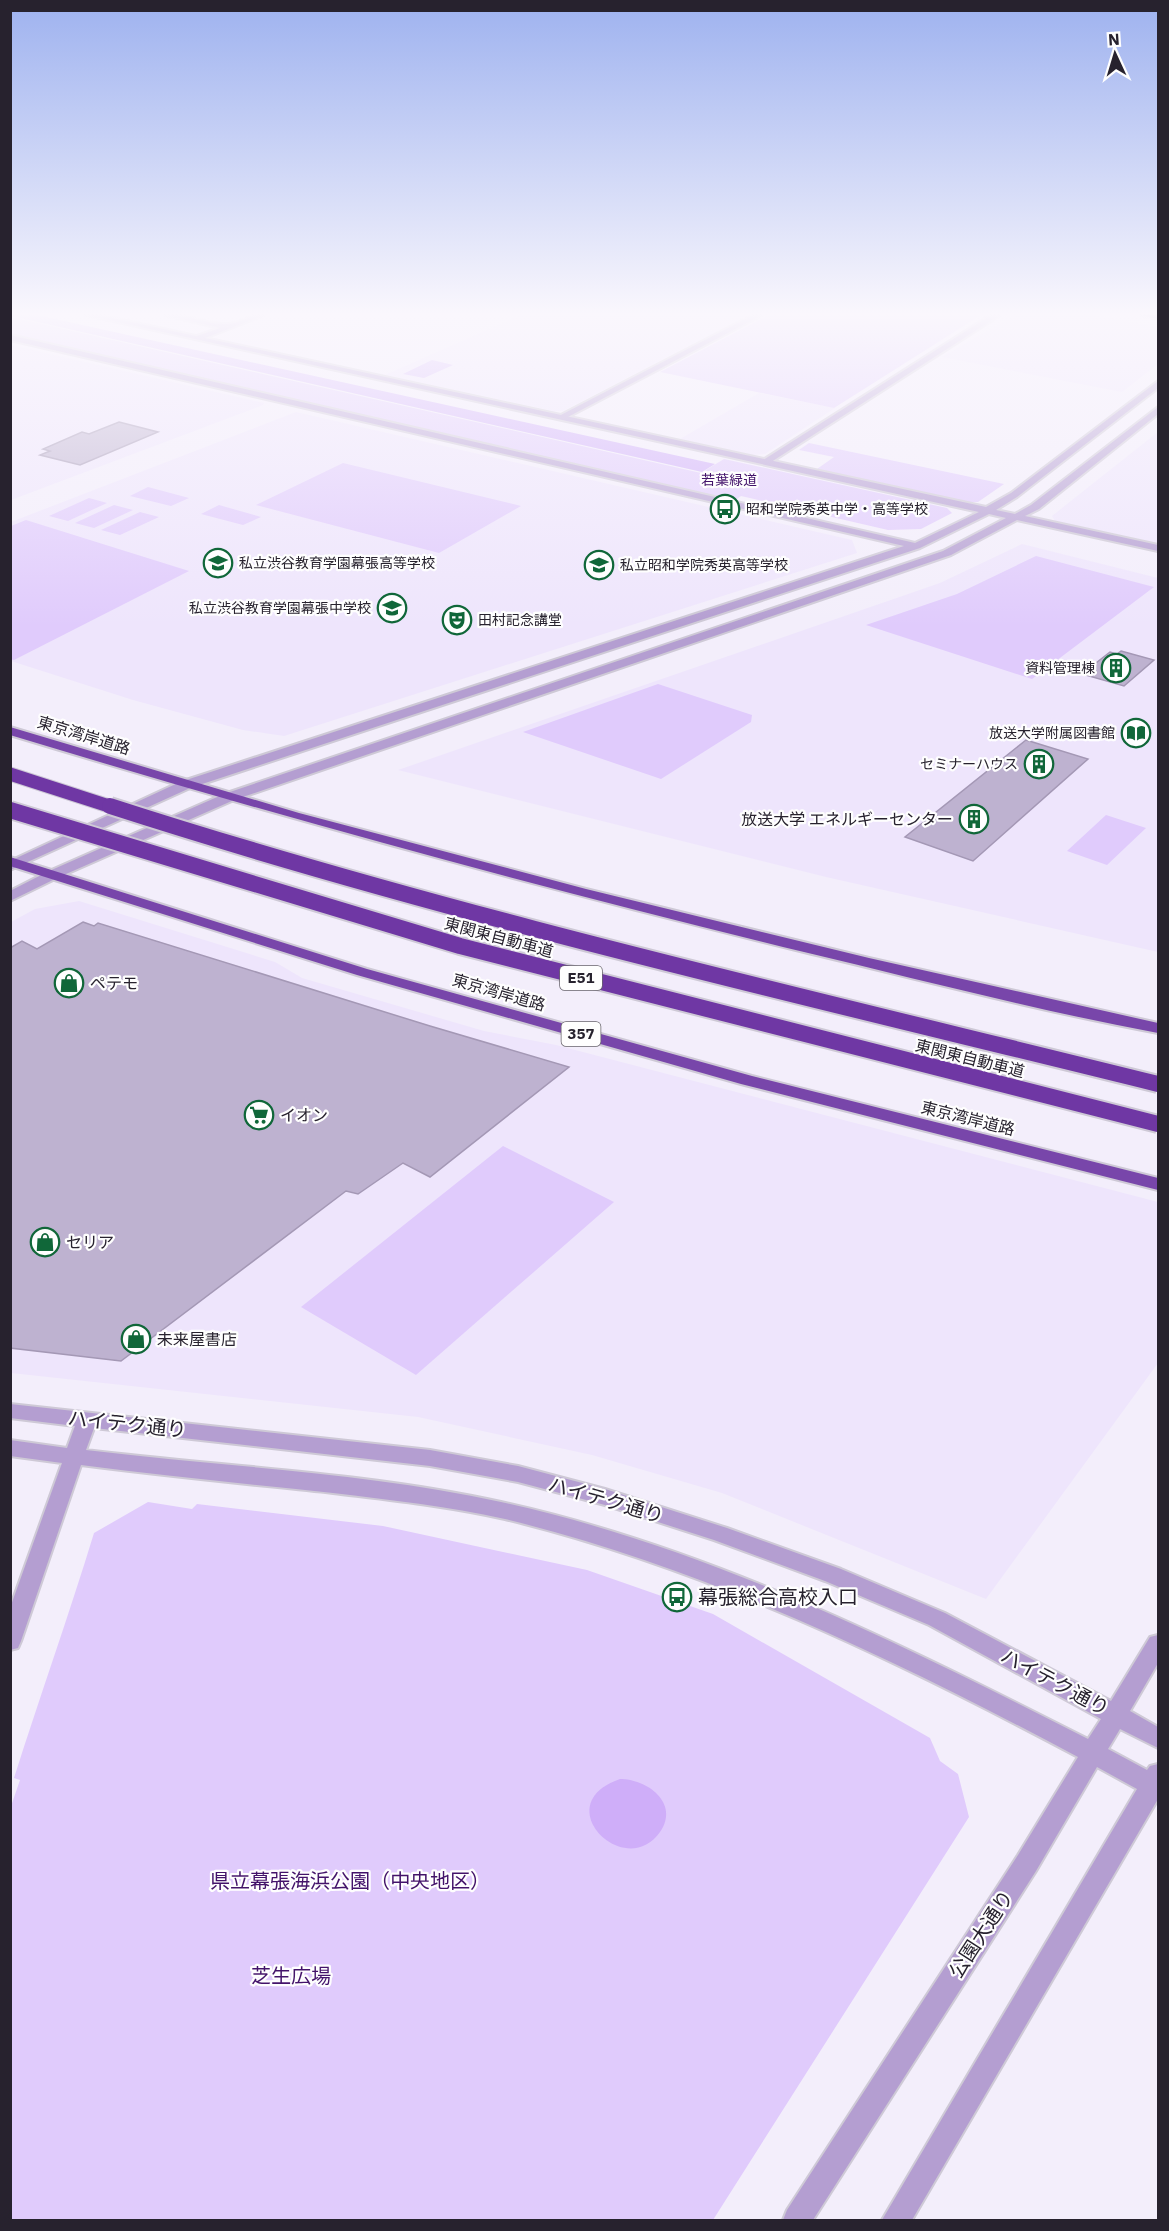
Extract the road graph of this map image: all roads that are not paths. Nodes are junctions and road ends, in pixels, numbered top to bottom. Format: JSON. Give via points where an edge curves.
{"nodes":[{"id":1,"x":366,"y":419,"type":"edge"},
{"id":2,"x":571,"y":419,"type":"edge"},
{"id":3,"x":832,"y":419,"type":"edge"},
{"id":4,"x":1113,"y":419,"type":"edge"},
{"id":5,"x":1147,"y":419,"type":"edge"},
{"id":6,"x":765,"y":462,"type":"junction"},
{"id":7,"x":989,"y":511,"type":"junction"},
{"id":8,"x":1017,"y":518,"type":"junction"},
{"id":9,"x":916,"y":546,"type":"junction"},
{"id":10,"x":1158,"y":548,"type":"edge"},
{"id":11,"x":10,"y":731,"type":"edge"},
{"id":12,"x":10,"y":774,"type":"edge"},
{"id":13,"x":185,"y":785,"type":"junction"},
{"id":14,"x":229,"y":797,"type":"junction"},
{"id":15,"x":10,"y":810,"type":"edge"},
{"id":16,"x":12,"y":863,"type":"edge"},
{"id":17,"x":52,"y":875,"type":"junction"},
{"id":18,"x":10,"y":897,"type":"edge"},
{"id":19,"x":1158,"y":1028,"type":"edge"},
{"id":20,"x":1158,"y":1084,"type":"edge"},
{"id":21,"x":1158,"y":1124,"type":"edge"},
{"id":22,"x":1158,"y":1184,"type":"edge"},
{"id":23,"x":10,"y":1411,"type":"edge"},
{"id":24,"x":87,"y":1419,"type":"junction"},
{"id":25,"x":10,"y":1448,"type":"edge"},
{"id":26,"x":74,"y":1456,"type":"junction"},
{"id":27,"x":10,"y":1641,"type":"edge"},
{"id":28,"x":1158,"y":1644,"type":"edge"},
{"id":29,"x":1114,"y":1714,"type":"junction"},
{"id":30,"x":1158,"y":1737,"type":"edge"},
{"id":31,"x":1091,"y":1753,"type":"junction"},
{"id":32,"x":1156,"y":1782,"type":"edge"},
{"id":33,"x":797,"y":2220,"type":"edge"},
{"id":34,"x":896,"y":2220,"type":"edge"}],
"edges":[{"from":1,"to":9,"type":"street"},
{"from":2,"to":6,"type":"street"},
{"from":3,"to":6,"type":"street"},
{"from":4,"to":7,"type":"street","via":[[1024,489]]},
{"from":5,"to":8,"type":"street","via":[[1080,474]]},
{"from":6,"to":7,"type":"street"},
{"from":7,"to":8,"type":"street"},
{"from":7,"to":9,"type":"street"},
{"from":8,"to":10,"type":"street"},
{"from":8,"to":14,"type":"street","via":[[920,564]]},
{"from":9,"to":13,"type":"street"},
{"from":11,"to":13,"type":"highway","name":"東京湾岸道路"},
{"from":12,"to":20,"type":"highway","name":"東関東自動車道","number":"E51","bridge":true,"via":[[203,836],[560,936]]},
{"from":13,"to":14,"type":"highway","name":"東京湾岸道路"},
{"from":13,"to":16,"type":"street"},
{"from":14,"to":17,"type":"street"},
{"from":14,"to":19,"type":"highway","name":"東京湾岸道路","via":[[675,916]]},
{"from":15,"to":21,"type":"highway","name":"東関東自動車道","number":"E51","bridge":true,"via":[[460,946]]},
{"from":16,"to":17,"type":"highway","name":"東京湾岸道路","number":"357"},
{"from":17,"to":18,"type":"street"},
{"from":17,"to":22,"type":"highway","name":"東京湾岸道路","number":"357","via":[[362,972],[560,1028],[747,1080]]},
{"from":23,"to":24,"type":"street","name":"ハイテク通り"},
{"from":24,"to":26,"type":"street"},
{"from":24,"to":29,"type":"street","name":"ハイテク通り","via":[[430,1458],[518,1474],[605,1497],[720,1534],[865,1588],[937,1619]]},
{"from":25,"to":26,"type":"street","name":"ハイテク通り"},
{"from":26,"to":27,"type":"street"},
{"from":26,"to":31,"type":"street","name":"ハイテク通り","via":[[400,1492],[502,1510],[586,1532],[656,1555],[900,1655]]},
{"from":28,"to":29,"type":"street","name":"公園大通り"},
{"from":29,"to":30,"type":"street","name":"ハイテク通り"},
{"from":29,"to":31,"type":"street","name":"公園大通り"},
{"from":31,"to":32,"type":"street","name":"ハイテク通り"},
{"from":31,"to":33,"type":"street","name":"公園大通り","via":[[1026,1863]]},
{"from":32,"to":34,"type":"street"}]}
